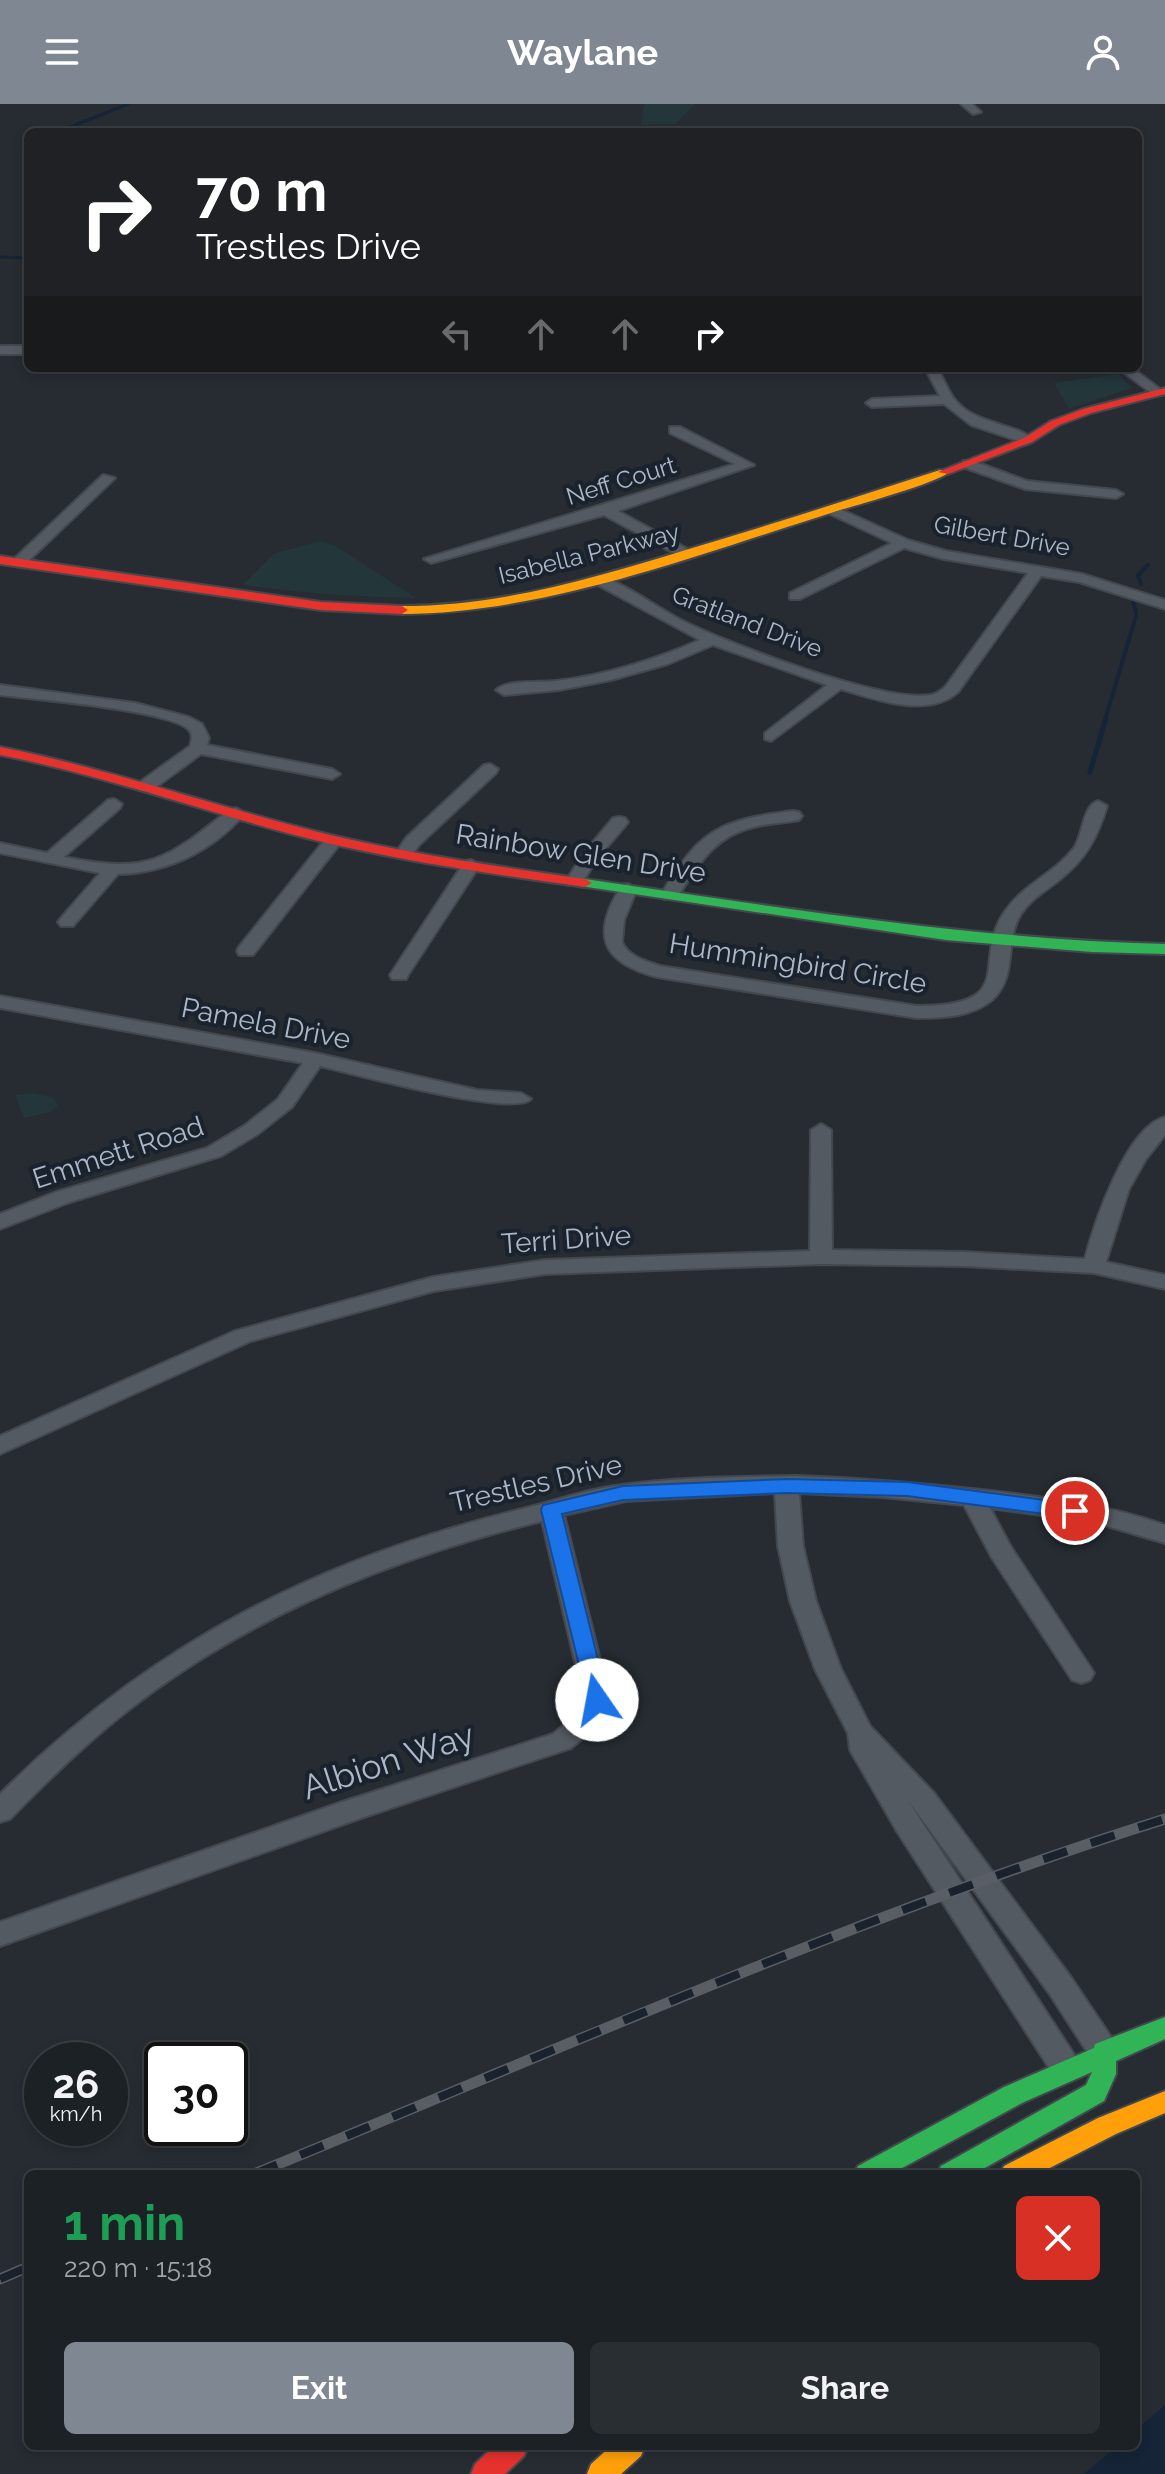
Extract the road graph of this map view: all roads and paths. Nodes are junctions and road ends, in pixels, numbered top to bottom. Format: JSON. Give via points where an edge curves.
{"nodes":[{"id":1,"x":966,"y":104,"type":"edge"},
{"id":2,"x":976,"y":112,"type":"dead end"},
{"id":3,"x":0,"y":350,"type":"edge"},
{"id":4,"x":24,"y":350,"type":"edge"},
{"id":5,"x":934,"y":372,"type":"edge"},
{"id":6,"x":1131,"y":372,"type":"edge"},
{"id":7,"x":1162,"y":391,"type":"edge"},
{"id":8,"x":947,"y":400,"type":"junction"},
{"id":9,"x":872,"y":403,"type":"dead end"},
{"id":10,"x":675,"y":430,"type":"dead end"},
{"id":11,"x":1028,"y":440,"type":"junction"},
{"id":12,"x":968,"y":464,"type":"junction"},
{"id":13,"x":108,"y":478,"type":"dead end"},
{"id":14,"x":1116,"y":494,"type":"dead end"},
{"id":15,"x":606,"y":510,"type":"junction"},
{"id":16,"x":833,"y":510,"type":"junction"},
{"id":17,"x":903,"y":543,"type":"junction"},
{"id":18,"x":686,"y":554,"type":"junction"},
{"id":19,"x":431,"y":559,"type":"dead end"},
{"id":20,"x":9,"y":562,"type":"edge"},
{"id":21,"x":1038,"y":570,"type":"junction"},
{"id":22,"x":599,"y":580,"type":"junction"},
{"id":23,"x":795,"y":596,"type":"dead end"},
{"id":24,"x":1165,"y":605,"type":"edge"},
{"id":25,"x":713,"y":640,"type":"junction"},
{"id":26,"x":839,"y":683,"type":"junction"},
{"id":27,"x":0,"y":690,"type":"edge"},
{"id":28,"x":504,"y":690,"type":"dead end"},
{"id":29,"x":771,"y":736,"type":"dead end"},
{"id":30,"x":198,"y":748,"type":"junction"},
{"id":31,"x":0,"y":751,"type":"edge"},
{"id":32,"x":490,"y":769,"type":"dead end"},
{"id":33,"x":332,"y":774,"type":"dead end"},
{"id":34,"x":146,"y":786,"type":"junction"},
{"id":35,"x":114,"y":804,"type":"dead end"},
{"id":36,"x":1098,"y":806,"type":"dead end"},
{"id":37,"x":236,"y":813,"type":"junction"},
{"id":38,"x":793,"y":816,"type":"dead end"},
{"id":39,"x":619,"y":822,"type":"dead end"},
{"id":40,"x":333,"y":841,"type":"junction"},
{"id":41,"x":0,"y":848,"type":"edge"},
{"id":42,"x":404,"y":854,"type":"junction"},
{"id":43,"x":52,"y":858,"type":"junction"},
{"id":44,"x":471,"y":865,"type":"junction"},
{"id":45,"x":113,"y":869,"type":"junction"},
{"id":46,"x":575,"y":881,"type":"junction"},
{"id":47,"x":628,"y":889,"type":"junction"},
{"id":48,"x":670,"y":895,"type":"junction"},
{"id":49,"x":67,"y":922,"type":"dead end"},
{"id":50,"x":1002,"y":944,"type":"junction"},
{"id":51,"x":1165,"y":949,"type":"edge"},
{"id":52,"x":246,"y":951,"type":"dead end"},
{"id":53,"x":399,"y":975,"type":"dead end"},
{"id":54,"x":0,"y":1002,"type":"edge"},
{"id":55,"x":315,"y":1059,"type":"junction"},
{"id":56,"x":521,"y":1099,"type":"dead end"},
{"id":57,"x":1165,"y":1123,"type":"edge"},
{"id":58,"x":821,"y":1130,"type":"dead end"},
{"id":59,"x":0,"y":1222,"type":"edge"},
{"id":60,"x":821,"y":1257,"type":"junction"},
{"id":61,"x":1094,"y":1266,"type":"junction"},
{"id":62,"x":1165,"y":1282,"type":"edge"},
{"id":63,"x":0,"y":1446,"type":"edge"},
{"id":64,"x":787,"y":1486,"type":"junction"},
{"id":65,"x":972,"y":1498,"type":"junction"},
{"id":66,"x":551,"y":1510,"type":"junction"},
{"id":67,"x":1165,"y":1534,"type":"edge"},
{"id":68,"x":1081,"y":1673,"type":"dead end"},
{"id":69,"x":861,"y":1733,"type":"junction"},
{"id":70,"x":0,"y":1811,"type":"edge"},
{"id":71,"x":0,"y":1934,"type":"edge"},
{"id":72,"x":1165,"y":2028,"type":"edge"},
{"id":73,"x":1104,"y":2052,"type":"junction"},
{"id":74,"x":1066,"y":2068,"type":"junction"},
{"id":75,"x":1165,"y":2102,"type":"edge"},
{"id":76,"x":874,"y":2170,"type":"edge"},
{"id":77,"x":957,"y":2170,"type":"edge"},
{"id":78,"x":1021,"y":2170,"type":"edge"},
{"id":79,"x":510,"y":2450,"type":"edge"},
{"id":80,"x":627,"y":2450,"type":"edge"},
{"id":81,"x":485,"y":2474,"type":"edge"},
{"id":82,"x":601,"y":2474,"type":"edge"}],
"edges":[{"from":1,"to":2,"type":"street"},
{"from":3,"to":4,"type":"street"},
{"from":5,"to":8,"type":"street"},
{"from":6,"to":7,"type":"street"},
{"from":7,"to":11,"type":"street","name":"Isabella Parkway","via":[[1087,411]]},
{"from":8,"to":9,"type":"street"},
{"from":8,"to":11,"type":"street","via":[[976,422]]},
{"from":10,"to":15,"type":"street","name":"Neff Court","via":[[747,465]]},
{"from":11,"to":12,"type":"street","name":"Isabella Parkway"},
{"from":12,"to":14,"type":"street","via":[[1025,485]]},
{"from":12,"to":16,"type":"street","name":"Isabella Parkway"},
{"from":13,"to":20,"type":"street"},
{"from":15,"to":18,"type":"street"},
{"from":15,"to":19,"type":"street","name":"Neff Court"},
{"from":16,"to":17,"type":"street","name":"Gilbert Drive"},
{"from":16,"to":18,"type":"street","name":"Isabella Parkway"},
{"from":17,"to":21,"type":"street","name":"Gilbert Drive"},
{"from":17,"to":23,"type":"street"},
{"from":18,"to":22,"type":"street","name":"Isabella Parkway"},
{"from":20,"to":22,"type":"street","name":"Isabella Parkway","via":[[366,610],[462,608]]},
{"from":21,"to":24,"type":"street","name":"Gilbert Drive","via":[[1113,586]]},
{"from":21,"to":26,"type":"street","name":"Gratland Drive","via":[[943,696],[919,701]]},
{"from":22,"to":25,"type":"street","name":"Gratland Drive"},
{"from":25,"to":26,"type":"street","name":"Gratland Drive"},
{"from":25,"to":28,"type":"street","via":[[614,677]]},
{"from":26,"to":29,"type":"street"},
{"from":27,"to":30,"type":"street","via":[[181,719],[196,727]]},
{"from":30,"to":33,"type":"street"},
{"from":30,"to":34,"type":"street"},
{"from":31,"to":34,"type":"street","name":"Rainbow Glen Drive","via":[[60,761]]},
{"from":32,"to":42,"type":"street"},
{"from":34,"to":37,"type":"street","name":"Rainbow Glen Drive"},
{"from":35,"to":43,"type":"street"},
{"from":36,"to":50,"type":"street","via":[[1078,854],[1025,898],[1011,915]]},
{"from":37,"to":40,"type":"street","name":"Rainbow Glen Drive"},
{"from":37,"to":45,"type":"street","via":[[167,862]]},
{"from":38,"to":48,"type":"street","via":[[731,826],[706,842],[688,861]]},
{"from":39,"to":46,"type":"street"},
{"from":40,"to":42,"type":"street","name":"Rainbow Glen Drive"},
{"from":40,"to":52,"type":"street"},
{"from":41,"to":43,"type":"street"},
{"from":42,"to":44,"type":"street","name":"Rainbow Glen Drive"},
{"from":43,"to":45,"type":"street"},
{"from":44,"to":46,"type":"street","name":"Rainbow Glen Drive"},
{"from":44,"to":53,"type":"street"},
{"from":45,"to":49,"type":"street"},
{"from":46,"to":47,"type":"street","name":"Rainbow Glen Drive"},
{"from":47,"to":48,"type":"street","name":"Rainbow Glen Drive"},
{"from":47,"to":50,"type":"street","name":"Hummingbird Circle","via":[[610,937],[617,954],[631,964],[917,1012],[972,1005],[991,990],[1000,972]]},
{"from":48,"to":50,"type":"street","name":"Rainbow Glen Drive"},
{"from":50,"to":51,"type":"street","name":"Rainbow Glen Drive"},
{"from":54,"to":55,"type":"street","name":"Pamela Drive"},
{"from":55,"to":56,"type":"street","name":"Pamela Drive","via":[[477,1096]]},
{"from":55,"to":59,"type":"street","name":"Emmett Road","via":[[285,1103],[214,1152],[63,1197]]},
{"from":57,"to":61,"type":"street","via":[[1123,1176]]},
{"from":58,"to":60,"type":"street"},
{"from":60,"to":61,"type":"street","name":"Terri Drive"},
{"from":60,"to":63,"type":"street","name":"Terri Drive","via":[[545,1267],[433,1284],[243,1336]]},
{"from":61,"to":62,"type":"street","name":"Terri Drive"},
{"from":64,"to":65,"type":"street","name":"Trestles Drive","via":[[907,1489]]},
{"from":64,"to":66,"type":"street","name":"Trestles Drive","via":[[623,1493]]},
{"from":64,"to":69,"type":"street","via":[[792,1554],[805,1604],[830,1677]]},
{"from":65,"to":67,"type":"street","name":"Trestles Drive","via":[[1106,1517]]},
{"from":65,"to":68,"type":"street"},
{"from":66,"to":70,"type":"street","name":"Trestles Drive","via":[[428,1540],[300,1591],[127,1696],[43,1764]]},
{"from":66,"to":71,"type":"street","name":"Albion Way","via":[[597,1700],[585,1722],[562,1741]]},
{"from":69,"to":73,"type":"street","via":[[923,1801]]},
{"from":69,"to":74,"type":"street","via":[[863,1750],[908,1825]]},
{"from":72,"to":73,"type":"street"},
{"from":73,"to":74,"type":"street"},
{"from":73,"to":77,"type":"street","via":[[1104,2081],[1095,2093]]},
{"from":74,"to":76,"type":"street"},
{"from":75,"to":78,"type":"street"},
{"from":79,"to":81,"type":"street"},
{"from":80,"to":82,"type":"street"}]}
